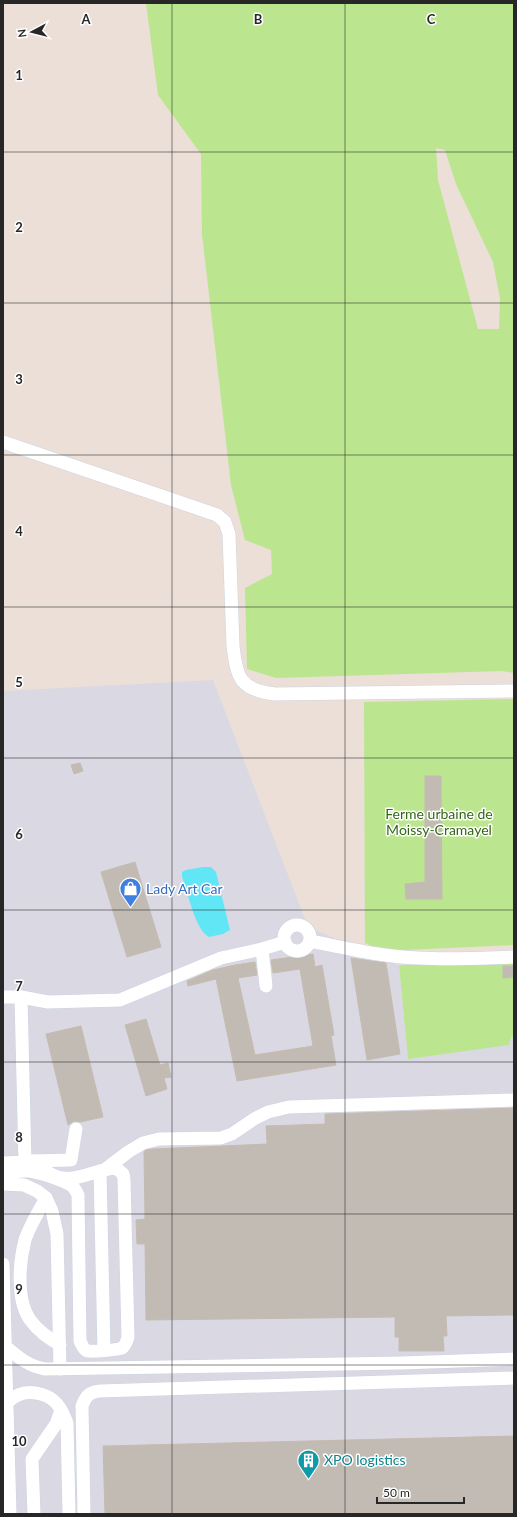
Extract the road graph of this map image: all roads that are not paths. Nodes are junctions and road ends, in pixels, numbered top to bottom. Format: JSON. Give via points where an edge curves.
{"nodes":[{"id":1,"x":3,"y":442,"type":"edge"},
{"id":2,"x":514,"y":691,"type":"edge"},
{"id":3,"x":310,"y":941,"type":"junction"},
{"id":4,"x":285,"y":942,"type":"junction"},
{"id":5,"x":262,"y":949,"type":"junction"},
{"id":6,"x":514,"y":957,"type":"edge"},
{"id":7,"x":266,"y":986,"type":"dead end"},
{"id":8,"x":3,"y":997,"type":"edge"},
{"id":9,"x":21,"y":997,"type":"junction"},
{"id":10,"x":514,"y":1100,"type":"edge"},
{"id":11,"x":76,"y":1129,"type":"dead end"},
{"id":12,"x":30,"y":1161,"type":"junction"},
{"id":13,"x":3,"y":1163,"type":"edge"},
{"id":14,"x":103,"y":1170,"type":"junction"},
{"id":15,"x":3,"y":1175,"type":"edge"},
{"id":16,"x":3,"y":1184,"type":"edge"},
{"id":17,"x":46,"y":1198,"type":"junction"},
{"id":18,"x":3,"y":1264,"type":"edge"},
{"id":19,"x":60,"y":1345,"type":"junction"},
{"id":20,"x":5,"y":1346,"type":"junction"},
{"id":21,"x":104,"y":1350,"type":"junction"},
{"id":22,"x":514,"y":1359,"type":"edge"},
{"id":23,"x":60,"y":1369,"type":"junction"},
{"id":24,"x":514,"y":1378,"type":"edge"},
{"id":25,"x":7,"y":1403,"type":"junction"},
{"id":26,"x":62,"y":1410,"type":"junction"},
{"id":27,"x":10,"y":1514,"type":"edge"},
{"id":28,"x":34,"y":1514,"type":"edge"},
{"id":29,"x":69,"y":1514,"type":"edge"},
{"id":30,"x":84,"y":1514,"type":"edge"}],
"edges":[{"from":1,"to":2,"type":"street","via":[[217,514],[225,522],[230,534],[235,664],[239,678],[260,692],[275,694]]},
{"from":3,"to":4,"type":"street","via":[[306,948],[300,951],[292,950]]},
{"from":3,"to":4,"type":"street","via":[[308,930],[302,925],[294,924],[287,929]]},
{"from":3,"to":6,"type":"street","via":[[419,958]]},
{"from":4,"to":5,"type":"street"},
{"from":5,"to":7,"type":"street"},
{"from":5,"to":9,"type":"street","via":[[221,958],[120,1000],[48,1002]]},
{"from":8,"to":9,"type":"street"},
{"from":9,"to":12,"type":"street"},
{"from":10,"to":14,"type":"street","via":[[289,1107],[268,1112],[221,1138],[159,1139],[143,1144]]},
{"from":11,"to":12,"type":"street","via":[[71,1160]]},
{"from":12,"to":13,"type":"street"},
{"from":12,"to":14,"type":"street","via":[[48,1173],[66,1179]]},
{"from":14,"to":21,"type":"street"},
{"from":14,"to":21,"type":"street","via":[[116,1168],[124,1178],[128,1337],[123,1347],[118,1350]]},
{"from":15,"to":21,"type":"street","via":[[16,1171],[38,1172],[76,1190],[80,1341],[83,1348],[88,1351]]},
{"from":16,"to":17,"type":"street","via":[[24,1185],[37,1190]]},
{"from":17,"to":19,"type":"street","via":[[57,1234]]},
{"from":17,"to":19,"type":"street","via":[[25,1239],[20,1267],[20,1290],[30,1320],[41,1332]]},
{"from":18,"to":20,"type":"street"},
{"from":19,"to":23,"type":"street"},
{"from":20,"to":23,"type":"street","via":[[22,1361],[36,1368]]},
{"from":20,"to":25,"type":"street"},
{"from":22,"to":23,"type":"street","via":[[393,1364]]},
{"from":24,"to":30,"type":"street","via":[[91,1392],[82,1406]]},
{"from":25,"to":26,"type":"street","via":[[18,1395],[43,1394],[55,1401]]},
{"from":25,"to":27,"type":"street"},
{"from":26,"to":28,"type":"street","via":[[56,1424],[32,1459]]},
{"from":26,"to":29,"type":"street","via":[[67,1423]]}]}
